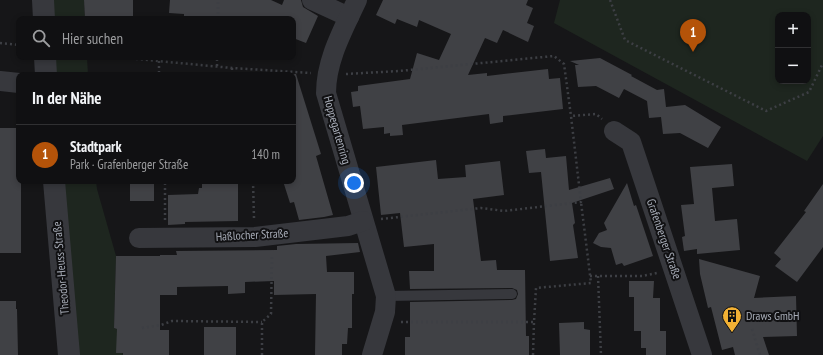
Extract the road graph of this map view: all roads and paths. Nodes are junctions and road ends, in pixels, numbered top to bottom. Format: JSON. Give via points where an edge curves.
{"nodes":[{"id":1,"x":43,"y":0,"type":"edge"},
{"id":2,"x":218,"y":0,"type":"edge"},
{"id":3,"x":312,"y":0,"type":"edge"},
{"id":4,"x":610,"y":0,"type":"edge"},
{"id":5,"x":353,"y":9,"type":"edge"},
{"id":6,"x":44,"y":16,"type":"edge"},
{"id":7,"x":218,"y":16,"type":"edge"},
{"id":8,"x":0,"y":43,"type":"edge"},
{"id":9,"x":16,"y":45,"type":"edge"},
{"id":10,"x":45,"y":60,"type":"edge"},
{"id":11,"x":148,"y":60,"type":"edge"},
{"id":12,"x":217,"y":60,"type":"edge"},
{"id":13,"x":159,"y":61,"type":"junction"},
{"id":14,"x":823,"y":63,"type":"edge"},
{"id":15,"x":217,"y":66,"type":"junction"},
{"id":16,"x":232,"y":68,"type":"junction"},
{"id":17,"x":46,"y":72,"type":"edge"},
{"id":18,"x":159,"y":72,"type":"edge"},
{"id":19,"x":232,"y":72,"type":"edge"},
{"id":20,"x":295,"y":72,"type":"edge"},
{"id":21,"x":296,"y":72,"type":"edge"},
{"id":22,"x":327,"y":74,"type":"junction"},
{"id":23,"x":0,"y":82,"type":"edge"},
{"id":24,"x":16,"y":83,"type":"edge"},
{"id":25,"x":571,"y":116,"type":"junction"},
{"id":26,"x":614,"y":131,"type":"joint"},
{"id":27,"x":54,"y":184,"type":"edge"},
{"id":28,"x":165,"y":184,"type":"edge"},
{"id":29,"x":253,"y":184,"type":"edge"},
{"id":30,"x":581,"y":202,"type":"junction"},
{"id":31,"x":364,"y":221,"type":"junction"},
{"id":32,"x":263,"y":236,"type":"junction"},
{"id":33,"x":139,"y":238,"type":"dead end"},
{"id":34,"x":165,"y":238,"type":"junction"},
{"id":35,"x":674,"y":267,"type":"junction"},
{"id":36,"x":590,"y":276,"type":"junction"},
{"id":37,"x":598,"y":276,"type":"junction"},
{"id":38,"x":512,"y":294,"type":"dead end"},
{"id":39,"x":386,"y":296,"type":"junction"},
{"id":40,"x":382,"y":321,"type":"junction"},
{"id":41,"x":262,"y":322,"type":"junction"},
{"id":42,"x":534,"y":322,"type":"junction"},
{"id":43,"x":142,"y":328,"type":"dead end"},
{"id":44,"x":752,"y":329,"type":"dead end"},
{"id":45,"x":69,"y":355,"type":"edge"},
{"id":46,"x":262,"y":355,"type":"edge"},
{"id":47,"x":372,"y":355,"type":"edge"},
{"id":48,"x":533,"y":355,"type":"edge"},
{"id":49,"x":601,"y":355,"type":"edge"},
{"id":50,"x":702,"y":355,"type":"edge"},
{"id":51,"x":760,"y":355,"type":"edge"}],
"edges":[{"from":1,"to":6,"type":"street"},
{"from":2,"to":7,"type":"path"},
{"from":3,"to":5,"type":"street"},
{"from":4,"to":14,"type":"path","via":[[625,40],[766,111],[810,92]]},
{"from":5,"to":22,"type":"street","name":"Hoppegartenring","via":[[332,56]]},
{"from":8,"to":9,"type":"path"},
{"from":10,"to":17,"type":"street"},
{"from":11,"to":13,"type":"path"},
{"from":12,"to":15,"type":"path"},
{"from":13,"to":15,"type":"path"},
{"from":13,"to":18,"type":"path"},
{"from":15,"to":16,"type":"path"},
{"from":16,"to":19,"type":"path"},
{"from":16,"to":20,"type":"path"},
{"from":21,"to":22,"type":"path"},
{"from":22,"to":25,"type":"path","via":[[399,71],[554,56],[564,64]]},
{"from":22,"to":31,"type":"street","name":"Hoppegartenring","via":[[326,93]]},
{"from":23,"to":24,"type":"street"},
{"from":25,"to":26,"type":"path","via":[[596,114]]},
{"from":25,"to":30,"type":"path"},
{"from":26,"to":35,"type":"street","name":"Grafenberger Straße","via":[[631,142]]},
{"from":27,"to":45,"type":"street","name":"Theodor-Heuss-Straße"},
{"from":28,"to":34,"type":"path"},
{"from":29,"to":32,"type":"path"},
{"from":30,"to":31,"type":"path","via":[[504,211],[481,208]]},
{"from":30,"to":36,"type":"path"},
{"from":31,"to":32,"type":"street","name":"Haßlocher Straße","via":[[348,226]]},
{"from":31,"to":39,"type":"street","name":"Hoppegartenring"},
{"from":32,"to":34,"type":"street","name":"Haßlocher Straße"},
{"from":32,"to":41,"type":"path","via":[[271,314]]},
{"from":33,"to":34,"type":"street","name":"Haßlocher Straße"},
{"from":35,"to":37,"type":"path","via":[[642,276]]},
{"from":35,"to":50,"type":"street","name":"Grafenberger Straße"},
{"from":36,"to":37,"type":"path"},
{"from":36,"to":42,"type":"path","via":[[591,282],[536,288]]},
{"from":37,"to":49,"type":"path"},
{"from":38,"to":39,"type":"lane"},
{"from":39,"to":40,"type":"street","name":"Hoppegartenring"},
{"from":40,"to":42,"type":"path"},
{"from":40,"to":47,"type":"street","name":"Hoppegartenring"},
{"from":41,"to":43,"type":"path","via":[[172,321]]},
{"from":41,"to":46,"type":"path"},
{"from":42,"to":48,"type":"path"},
{"from":44,"to":51,"type":"path"}]}
